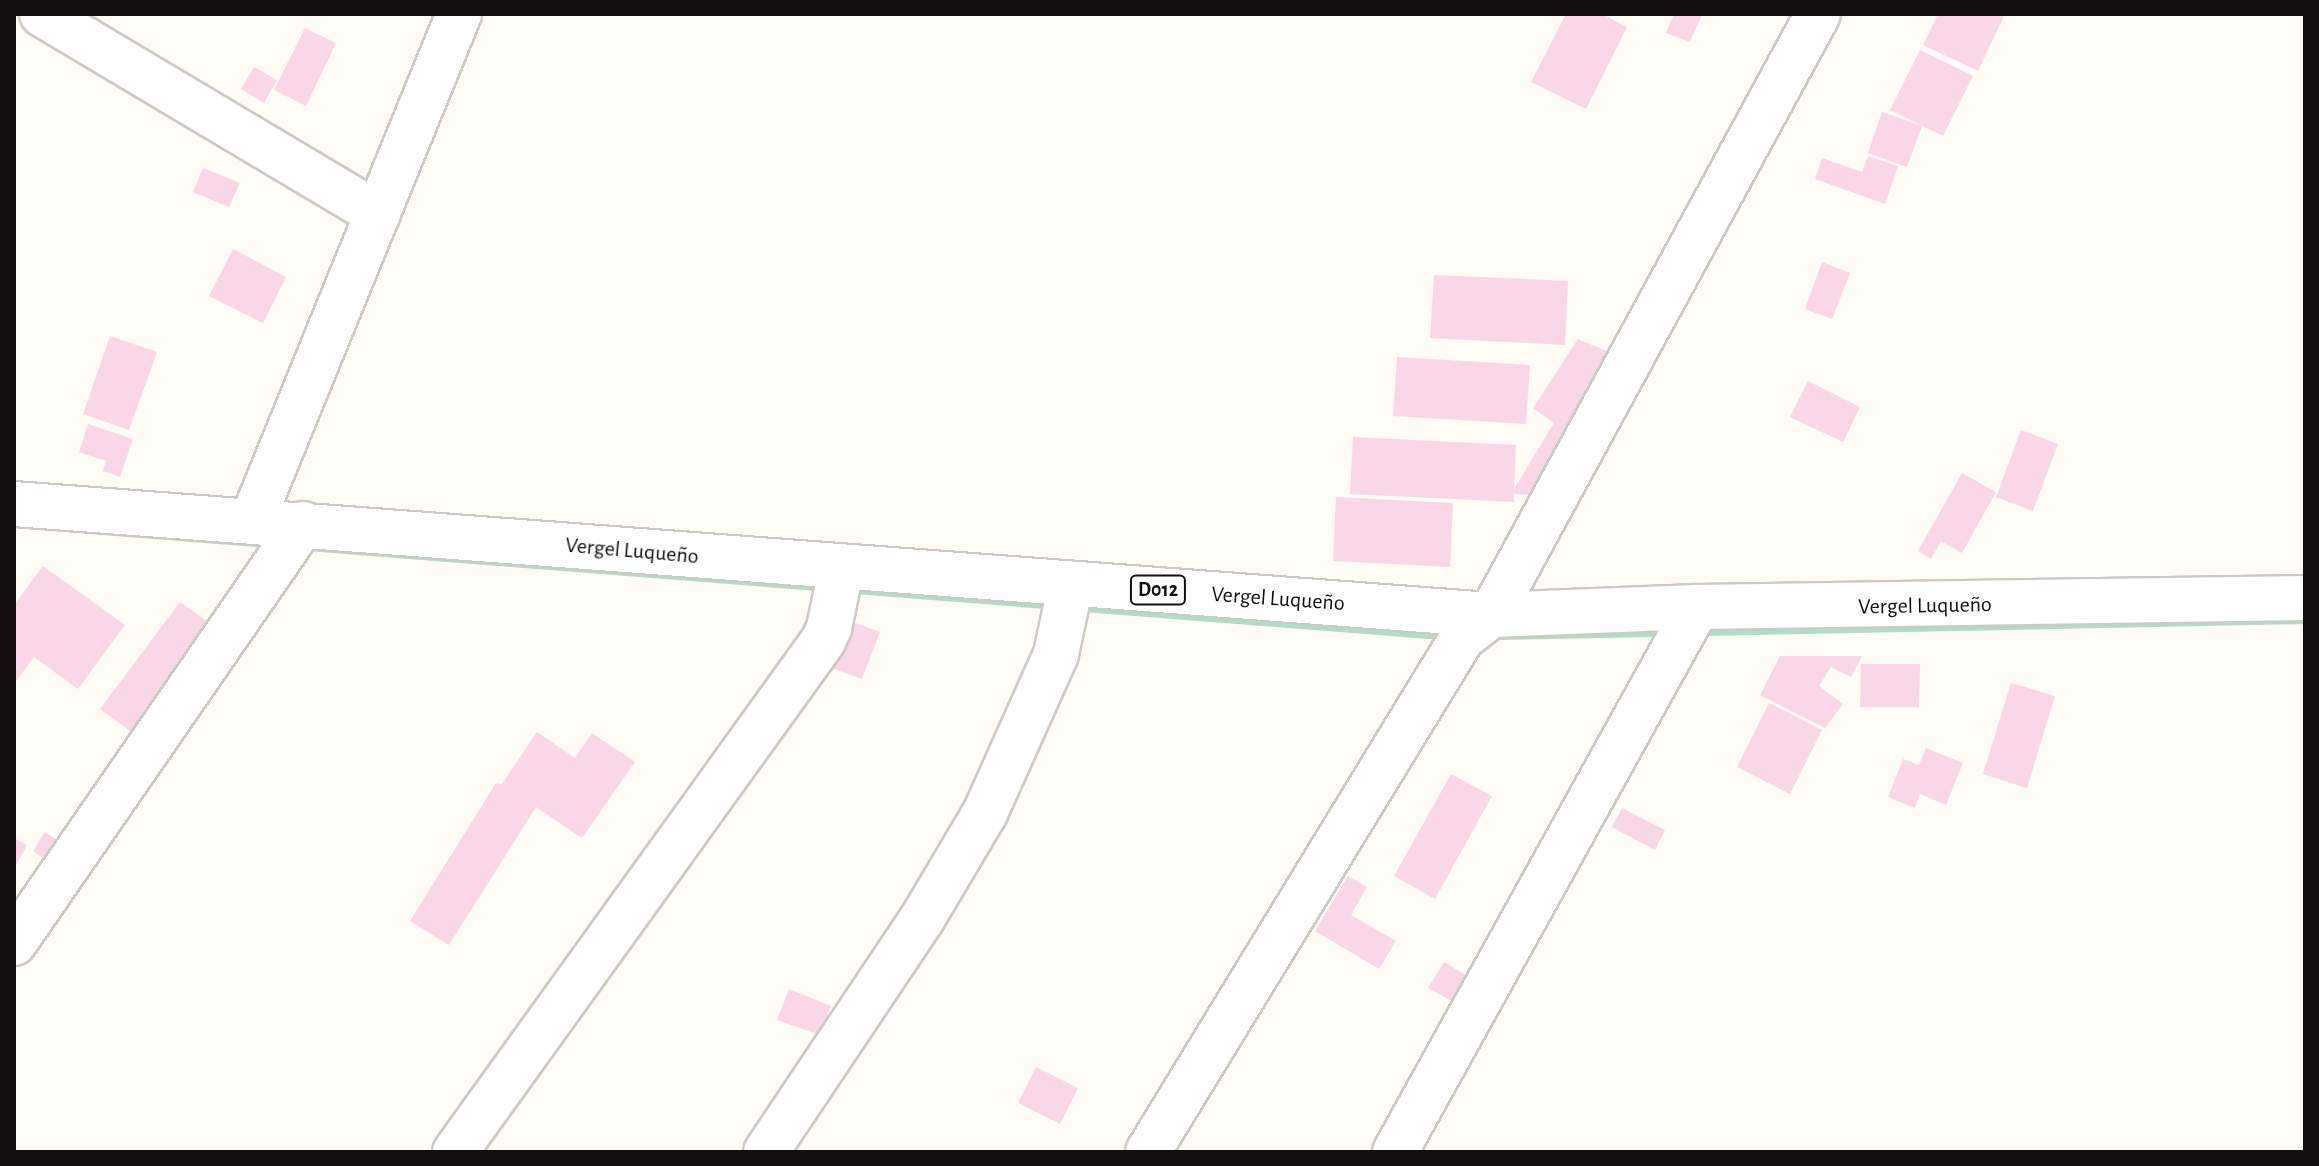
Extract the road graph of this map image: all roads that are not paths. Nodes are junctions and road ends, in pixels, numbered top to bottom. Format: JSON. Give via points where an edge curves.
{"nodes":[{"id":1,"x":42,"y":14,"type":"edge"},
{"id":2,"x":459,"y":14,"type":"edge"},
{"id":3,"x":1818,"y":14,"type":"edge"},
{"id":4,"x":378,"y":214,"type":"junction"},
{"id":5,"x":14,"y":504,"type":"edge"},
{"id":6,"x":252,"y":521,"type":"junction"},
{"id":7,"x":303,"y":524,"type":"junction"},
{"id":8,"x":842,"y":566,"type":"junction"},
{"id":9,"x":1071,"y":584,"type":"junction"},
{"id":10,"x":2305,"y":598,"type":"edge"},
{"id":11,"x":1697,"y":607,"type":"junction"},
{"id":12,"x":1491,"y":615,"type":"junction"},
{"id":13,"x":14,"y":943,"type":"edge"},
{"id":14,"x":455,"y":1152,"type":"edge"},
{"id":15,"x":766,"y":1152,"type":"edge"},
{"id":16,"x":1148,"y":1152,"type":"edge"},
{"id":17,"x":1395,"y":1152,"type":"edge"}],
"edges":[{"from":1,"to":4,"type":"street"},
{"from":2,"to":4,"type":"street"},
{"from":3,"to":12,"type":"street"},
{"from":4,"to":6,"type":"street"},
{"from":5,"to":6,"type":"street","name":"Vergel Luqueño","number":"D012"},
{"from":6,"to":7,"type":"street","name":"Vergel Luqueño","number":"D012"},
{"from":7,"to":8,"type":"street","name":"Vergel Luqueño","number":"D012"},
{"from":7,"to":13,"type":"street"},
{"from":8,"to":9,"type":"street","name":"Vergel Luqueño","number":"D012"},
{"from":8,"to":14,"type":"street","via":[[823,641]]},
{"from":9,"to":12,"type":"street","name":"Vergel Luqueño","number":"D012"},
{"from":9,"to":15,"type":"street","via":[[1056,654],[985,813],[922,919]]},
{"from":10,"to":11,"type":"street","name":"Vergel Luqueño","number":"D012"},
{"from":11,"to":12,"type":"street","name":"Vergel Luqueño","number":"D012"},
{"from":11,"to":17,"type":"street"},
{"from":12,"to":16,"type":"street","via":[[1462,638]]}]}
